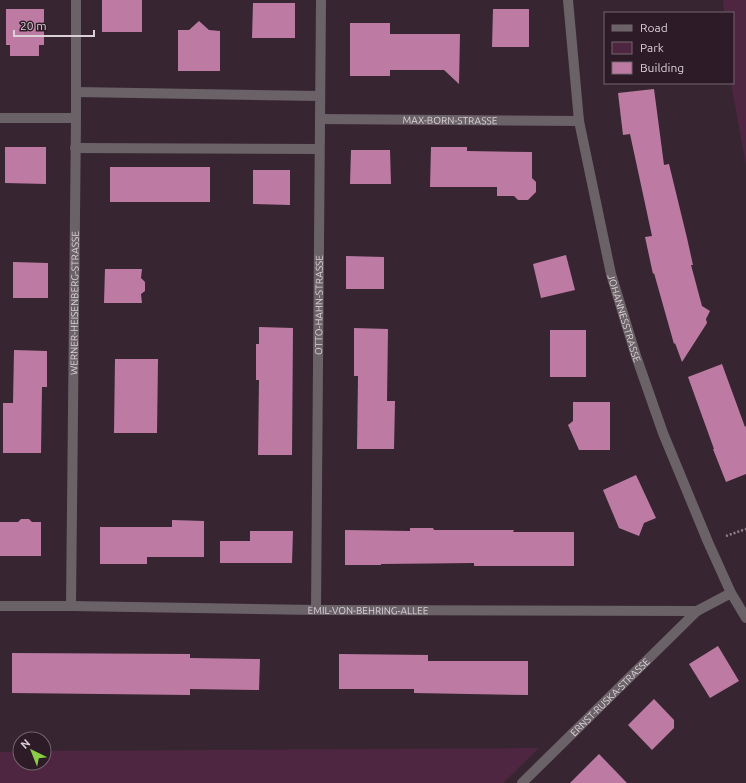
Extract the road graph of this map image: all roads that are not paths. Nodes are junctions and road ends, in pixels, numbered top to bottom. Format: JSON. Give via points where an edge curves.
{"nodes":[{"id":1,"x":76,"y":0,"type":"edge"},
{"id":2,"x":321,"y":0,"type":"edge"},
{"id":3,"x":568,"y":0,"type":"edge"},
{"id":4,"x":76,"y":92,"type":"junction"},
{"id":5,"x":320,"y":96,"type":"junction"},
{"id":6,"x":0,"y":118,"type":"edge"},
{"id":7,"x":76,"y":118,"type":"junction"},
{"id":8,"x":320,"y":119,"type":"junction"},
{"id":9,"x":579,"y":121,"type":"junction"},
{"id":10,"x":75,"y":148,"type":"junction"},
{"id":11,"x":319,"y":149,"type":"junction"},
{"id":12,"x":731,"y":592,"type":"junction"},
{"id":13,"x":0,"y":606,"type":"edge"},
{"id":14,"x":71,"y":606,"type":"junction"},
{"id":15,"x":316,"y":610,"type":"junction"},
{"id":16,"x":697,"y":611,"type":"junction"},
{"id":17,"x":746,"y":618,"type":"edge"},
{"id":18,"x":522,"y":783,"type":"edge"}],
"edges":[{"from":1,"to":4,"type":"street","name":"WERNER-HEISENBERG-STRASSE"},
{"from":2,"to":5,"type":"street","name":"OTTO-HAHN-STRASSE"},
{"from":3,"to":9,"type":"street","name":"JOHANNESSTRASSE"},
{"from":4,"to":5,"type":"street"},
{"from":4,"to":7,"type":"street","name":"WERNER-HEISENBERG-STRASSE"},
{"from":5,"to":8,"type":"street","name":"OTTO-HAHN-STRASSE"},
{"from":6,"to":7,"type":"street"},
{"from":7,"to":10,"type":"street","name":"WERNER-HEISENBERG-STRASSE"},
{"from":8,"to":9,"type":"street","name":"MAX-BORN-STRASSE"},
{"from":8,"to":11,"type":"street","name":"OTTO-HAHN-STRASSE"},
{"from":9,"to":12,"type":"street","name":"JOHANNESSTRASSE","via":[[611,274],[636,356],[663,433]]},
{"from":10,"to":11,"type":"street"},
{"from":10,"to":14,"type":"street","name":"WERNER-HEISENBERG-STRASSE"},
{"from":11,"to":15,"type":"street","name":"OTTO-HAHN-STRASSE"},
{"from":12,"to":16,"type":"street","name":"EMIL-VON-BEHRING-ALLEE"},
{"from":12,"to":17,"type":"street","name":"JOHANNESSTRASSE"},
{"from":13,"to":14,"type":"street","name":"EMIL-VON-BEHRING-ALLEE"},
{"from":14,"to":15,"type":"street","name":"EMIL-VON-BEHRING-ALLEE"},
{"from":15,"to":16,"type":"street","name":"EMIL-VON-BEHRING-ALLEE"},
{"from":16,"to":18,"type":"street","name":"ERNST-RUSKA-STRASSE"}]}
